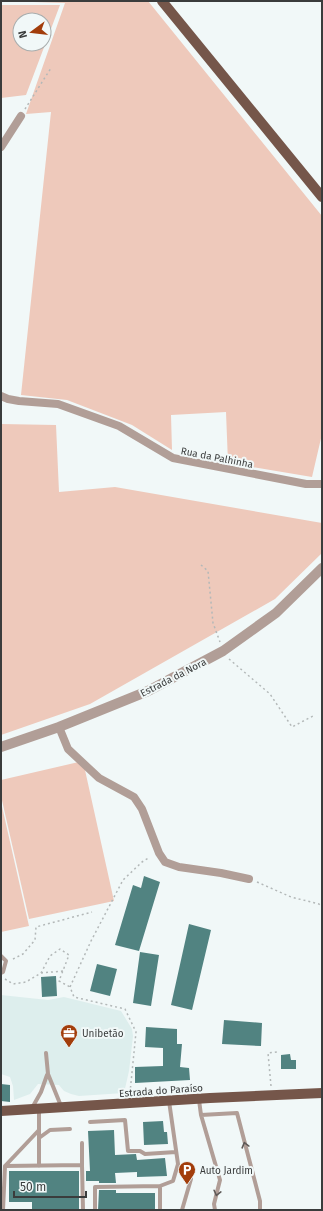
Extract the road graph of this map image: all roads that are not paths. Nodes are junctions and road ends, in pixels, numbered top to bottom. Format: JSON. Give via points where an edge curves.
{"nodes":[{"id":1,"x":162,"y":1,"type":"edge"},
{"id":2,"x":21,"y":116,"type":"road end"},
{"id":3,"x":1,"y":147,"type":"edge"},
{"id":4,"x":322,"y":197,"type":"edge"},
{"id":5,"x":1,"y":396,"type":"edge"},
{"id":6,"x":322,"y":484,"type":"edge"},
{"id":7,"x":322,"y":568,"type":"edge"},
{"id":8,"x":59,"y":726,"type":"junction"},
{"id":9,"x":1,"y":747,"type":"edge"},
{"id":10,"x":249,"y":879,"type":"road end"},
{"id":11,"x":1,"y":956,"type":"edge"},
{"id":12,"x":1,"y":973,"type":"edge"},
{"id":13,"x":46,"y":1053,"type":"dead end"},
{"id":14,"x":48,"y":1074,"type":"junction"},
{"id":15,"x":322,"y":1093,"type":"edge"},
{"id":16,"x":199,"y":1099,"type":"junction"},
{"id":17,"x":169,"y":1102,"type":"junction"},
{"id":18,"x":62,"y":1107,"type":"junction"},
{"id":19,"x":35,"y":1109,"type":"junction"},
{"id":20,"x":1,"y":1111,"type":"edge"},
{"id":21,"x":201,"y":1116,"type":"junction"},
{"id":22,"x":90,"y":1122,"type":"dead end"},
{"id":23,"x":70,"y":1129,"type":"dead end"},
{"id":24,"x":39,"y":1130,"type":"junction"},
{"id":25,"x":39,"y":1138,"type":"junction"},
{"id":26,"x":82,"y":1142,"type":"dead end"},
{"id":27,"x":176,"y":1152,"type":"junction"},
{"id":28,"x":82,"y":1165,"type":"junction"},
{"id":29,"x":4,"y":1166,"type":"junction"},
{"id":30,"x":39,"y":1166,"type":"junction"},
{"id":31,"x":191,"y":1178,"type":"dead end"},
{"id":32,"x":160,"y":1186,"type":"junction"},
{"id":33,"x":3,"y":1210,"type":"edge"},
{"id":34,"x":83,"y":1210,"type":"edge"},
{"id":35,"x":95,"y":1210,"type":"edge"},
{"id":36,"x":160,"y":1210,"type":"edge"},
{"id":37,"x":182,"y":1210,"type":"edge"},
{"id":38,"x":215,"y":1210,"type":"edge"},
{"id":39,"x":260,"y":1210,"type":"edge"}],
"edges":[{"from":1,"to":4,"type":"main road"},
{"from":2,"to":3,"type":"street"},
{"from":5,"to":6,"type":"street","name":"Rua da Palhinha","via":[[19,401],[58,404],[119,426],[173,458],[306,484]]},
{"from":7,"to":8,"type":"street","name":"Estrada da Nora","via":[[276,613],[223,651],[148,691]]},
{"from":8,"to":9,"type":"street","name":"Estrada da Nora"},
{"from":8,"to":10,"type":"street","via":[[68,749],[99,778],[134,797],[142,809],[159,853],[166,862],[179,867]]},
{"from":11,"to":12,"type":"lane","via":[[6,961]]},
{"from":13,"to":14,"type":"lane"},
{"from":14,"to":18,"type":"lane"},
{"from":14,"to":19,"type":"lane"},
{"from":15,"to":16,"type":"main road","name":"Estrada do Paraíso"},
{"from":16,"to":17,"type":"main road","name":"Estrada do Paraíso"},
{"from":16,"to":21,"type":"lane"},
{"from":17,"to":18,"type":"main road","name":"Estrada do Paraíso"},
{"from":17,"to":27,"type":"lane"},
{"from":18,"to":19,"type":"main road","name":"Estrada do Paraíso"},
{"from":19,"to":20,"type":"main road","name":"Estrada do Paraíso"},
{"from":19,"to":24,"type":"lane"},
{"from":21,"to":38,"type":"lane","one_way":true,"via":[[220,1180]]},
{"from":39,"to":21,"type":"lane","one_way":true,"via":[[260,1201],[237,1114]]},
{"from":22,"to":27,"type":"lane","via":[[125,1120],[128,1151],[140,1151],[145,1154]]},
{"from":23,"to":25,"type":"lane","via":[[50,1130]]},
{"from":24,"to":25,"type":"lane"},
{"from":24,"to":29,"type":"lane"},
{"from":25,"to":30,"type":"lane"},
{"from":26,"to":28,"type":"lane"},
{"from":27,"to":32,"type":"lane","via":[[178,1164],[173,1181]]},
{"from":28,"to":30,"type":"lane"},
{"from":28,"to":34,"type":"lane"},
{"from":29,"to":30,"type":"lane"},
{"from":29,"to":33,"type":"lane"},
{"from":31,"to":37,"type":"lane"},
{"from":32,"to":35,"type":"lane","via":[[95,1187]]},
{"from":32,"to":36,"type":"lane"}]}
